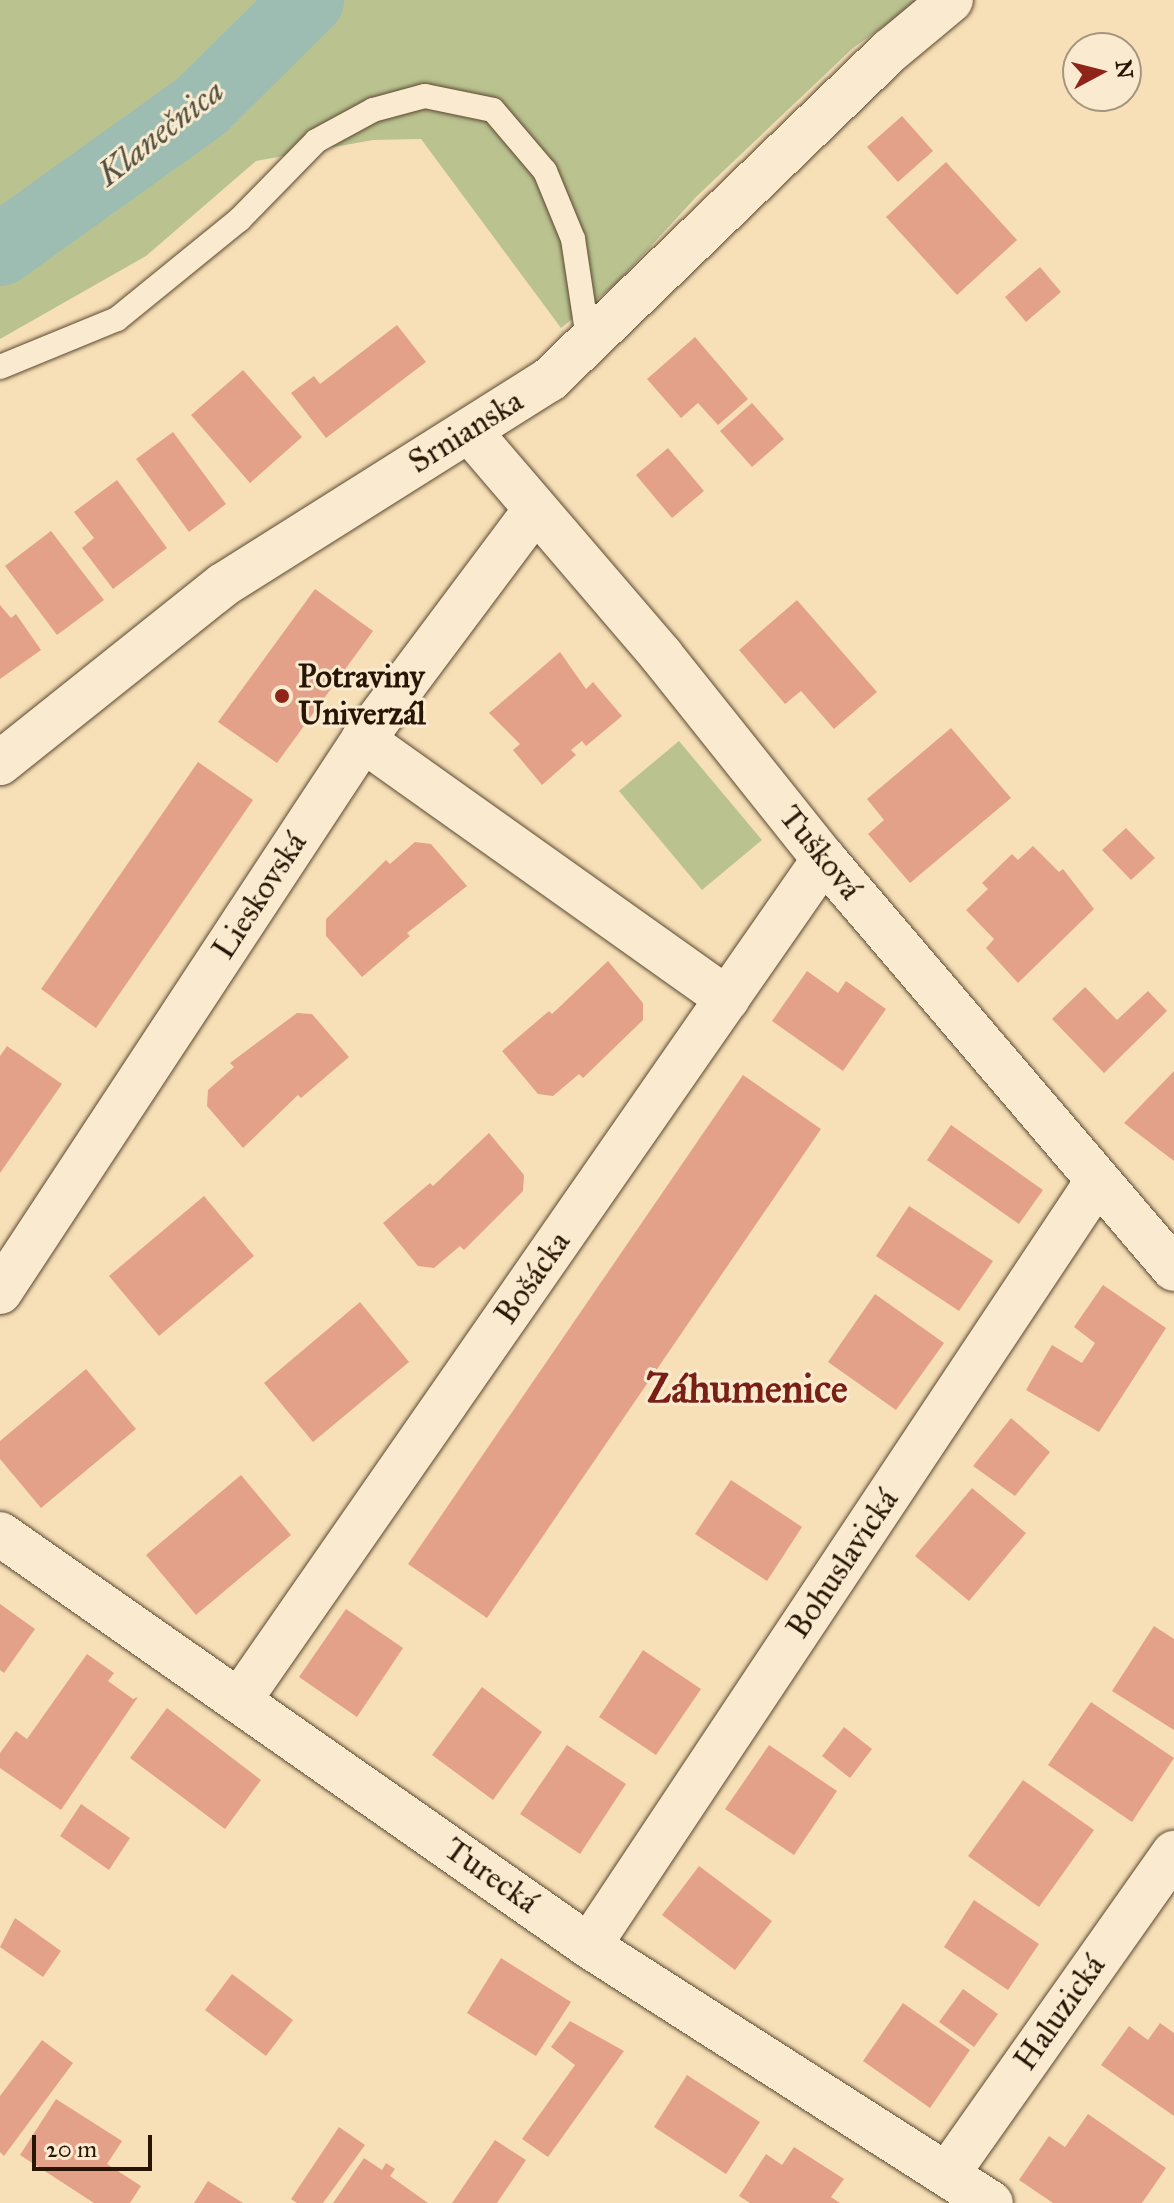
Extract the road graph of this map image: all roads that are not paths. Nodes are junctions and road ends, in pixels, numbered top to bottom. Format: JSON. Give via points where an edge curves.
{"nodes":[{"id":1,"x":951,"y":0,"type":"edge"},
{"id":2,"x":589,"y":345,"type":"junction"},
{"id":3,"x":0,"y":367,"type":"edge"},
{"id":4,"x":470,"y":432,"type":"junction"},
{"id":5,"x":535,"y":510,"type":"junction"},
{"id":6,"x":363,"y":740,"type":"junction"},
{"id":7,"x":0,"y":763,"type":"edge"},
{"id":8,"x":824,"y":859,"type":"junction"},
{"id":9,"x":727,"y":999,"type":"junction"},
{"id":10,"x":1096,"y":1183,"type":"junction"},
{"id":11,"x":1174,"y":1269,"type":"edge"},
{"id":12,"x":0,"y":1292,"type":"edge"},
{"id":13,"x":0,"y":1534,"type":"edge"},
{"id":14,"x":241,"y":1698,"type":"junction"},
{"id":15,"x":1174,"y":1853,"type":"edge"},
{"id":16,"x":589,"y":1946,"type":"junction"},
{"id":17,"x":948,"y":2173,"type":"junction"},
{"id":18,"x":991,"y":2203,"type":"edge"}],
"edges":[{"from":1,"to":2,"type":"street","name":"Srnianska","via":[[891,50]]},
{"from":2,"to":3,"type":"lane","via":[[573,239],[545,171],[493,110],[425,96],[373,110],[316,141],[239,220],[117,319]]},
{"from":2,"to":4,"type":"street","name":"Srnianska","via":[[549,380]]},
{"from":4,"to":5,"type":"street","name":"Tušková"},
{"from":4,"to":7,"type":"street","name":"Srnianska","via":[[223,585]]},
{"from":5,"to":6,"type":"street","name":"Lieskovská"},
{"from":5,"to":8,"type":"street","name":"Tušková","via":[[661,655]]},
{"from":6,"to":9,"type":"street"},
{"from":6,"to":12,"type":"street","name":"Lieskovská"},
{"from":8,"to":9,"type":"street","name":"Bošácka"},
{"from":8,"to":10,"type":"street","name":"Tušková"},
{"from":9,"to":14,"type":"street","name":"Bošácka"},
{"from":10,"to":11,"type":"street","name":"Tušková"},
{"from":10,"to":16,"type":"street","name":"Bohuslavická"},
{"from":13,"to":14,"type":"street","name":"Turecká"},
{"from":14,"to":16,"type":"street","name":"Turecká"},
{"from":15,"to":17,"type":"street","name":"Haluzická"},
{"from":16,"to":17,"type":"street","name":"Turecká"},
{"from":17,"to":18,"type":"street","name":"Turecká"}]}
